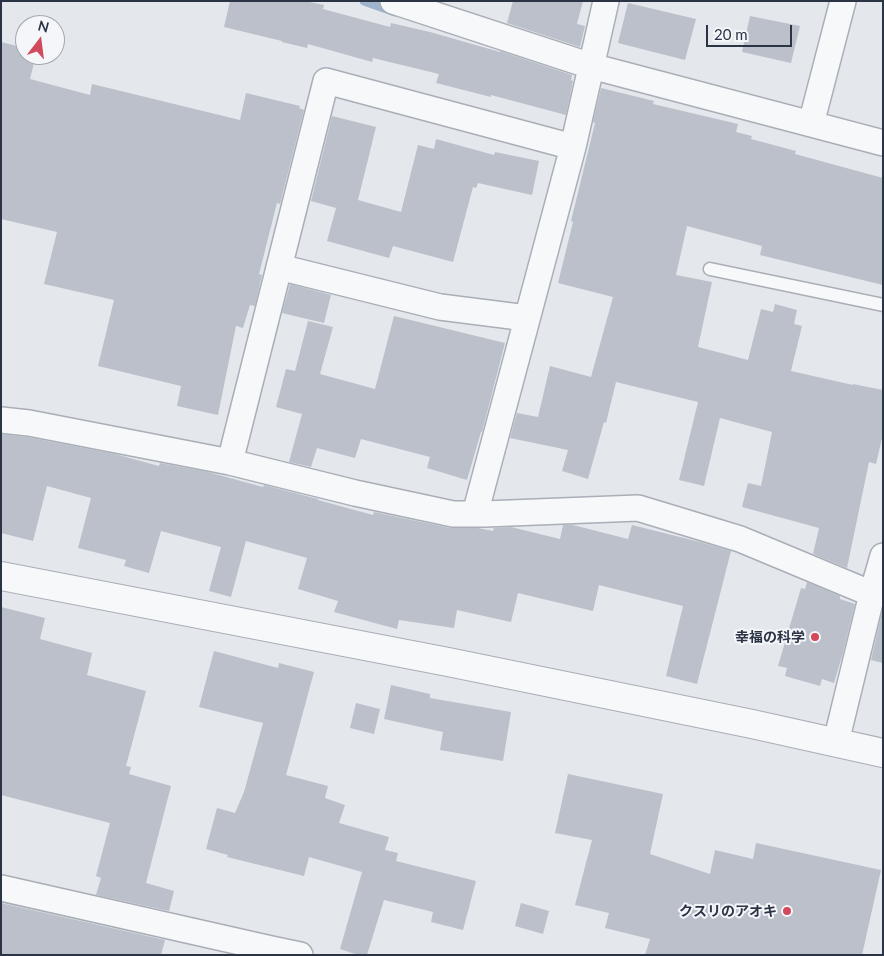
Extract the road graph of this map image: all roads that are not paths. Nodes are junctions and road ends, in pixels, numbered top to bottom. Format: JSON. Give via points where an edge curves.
{"nodes":[{"id":1,"x":394,"y":1,"type":"edge"},
{"id":2,"x":606,"y":1,"type":"edge"},
{"id":3,"x":843,"y":1,"type":"edge"},
{"id":4,"x":591,"y":66,"type":"junction"},
{"id":5,"x":811,"y":124,"type":"junction"},
{"id":6,"x":883,"y":143,"type":"edge"},
{"id":7,"x":573,"y":147,"type":"junction"},
{"id":8,"x":279,"y":267,"type":"junction"},
{"id":9,"x":710,"y":269,"type":"dead end"},
{"id":10,"x":883,"y":305,"type":"edge"},
{"id":11,"x":527,"y":318,"type":"junction"},
{"id":12,"x":1,"y":420,"type":"edge"},
{"id":13,"x":230,"y":462,"type":"junction"},
{"id":14,"x":475,"y":514,"type":"junction"},
{"id":15,"x":883,"y":556,"type":"edge"},
{"id":16,"x":1,"y":576,"type":"edge"},
{"id":17,"x":872,"y":594,"type":"junction"},
{"id":18,"x":836,"y":742,"type":"junction"},
{"id":19,"x":883,"y":753,"type":"edge"},
{"id":20,"x":1,"y":888,"type":"edge"},
{"id":21,"x":300,"y":955,"type":"edge"}],
"edges":[{"from":1,"to":4,"type":"street"},
{"from":2,"to":4,"type":"street"},
{"from":3,"to":5,"type":"street"},
{"from":4,"to":5,"type":"street"},
{"from":4,"to":7,"type":"street"},
{"from":5,"to":6,"type":"street"},
{"from":7,"to":8,"type":"street","via":[[326,81]]},
{"from":7,"to":11,"type":"street"},
{"from":8,"to":11,"type":"street","via":[[440,307]]},
{"from":8,"to":13,"type":"street"},
{"from":9,"to":10,"type":"lane"},
{"from":11,"to":14,"type":"street"},
{"from":12,"to":13,"type":"street"},
{"from":13,"to":14,"type":"street","via":[[453,514]]},
{"from":14,"to":17,"type":"street","via":[[638,508],[740,539]]},
{"from":15,"to":17,"type":"street"},
{"from":16,"to":18,"type":"street","via":[[448,662]]},
{"from":17,"to":18,"type":"street"},
{"from":18,"to":19,"type":"street"},
{"from":20,"to":21,"type":"street"}]}
